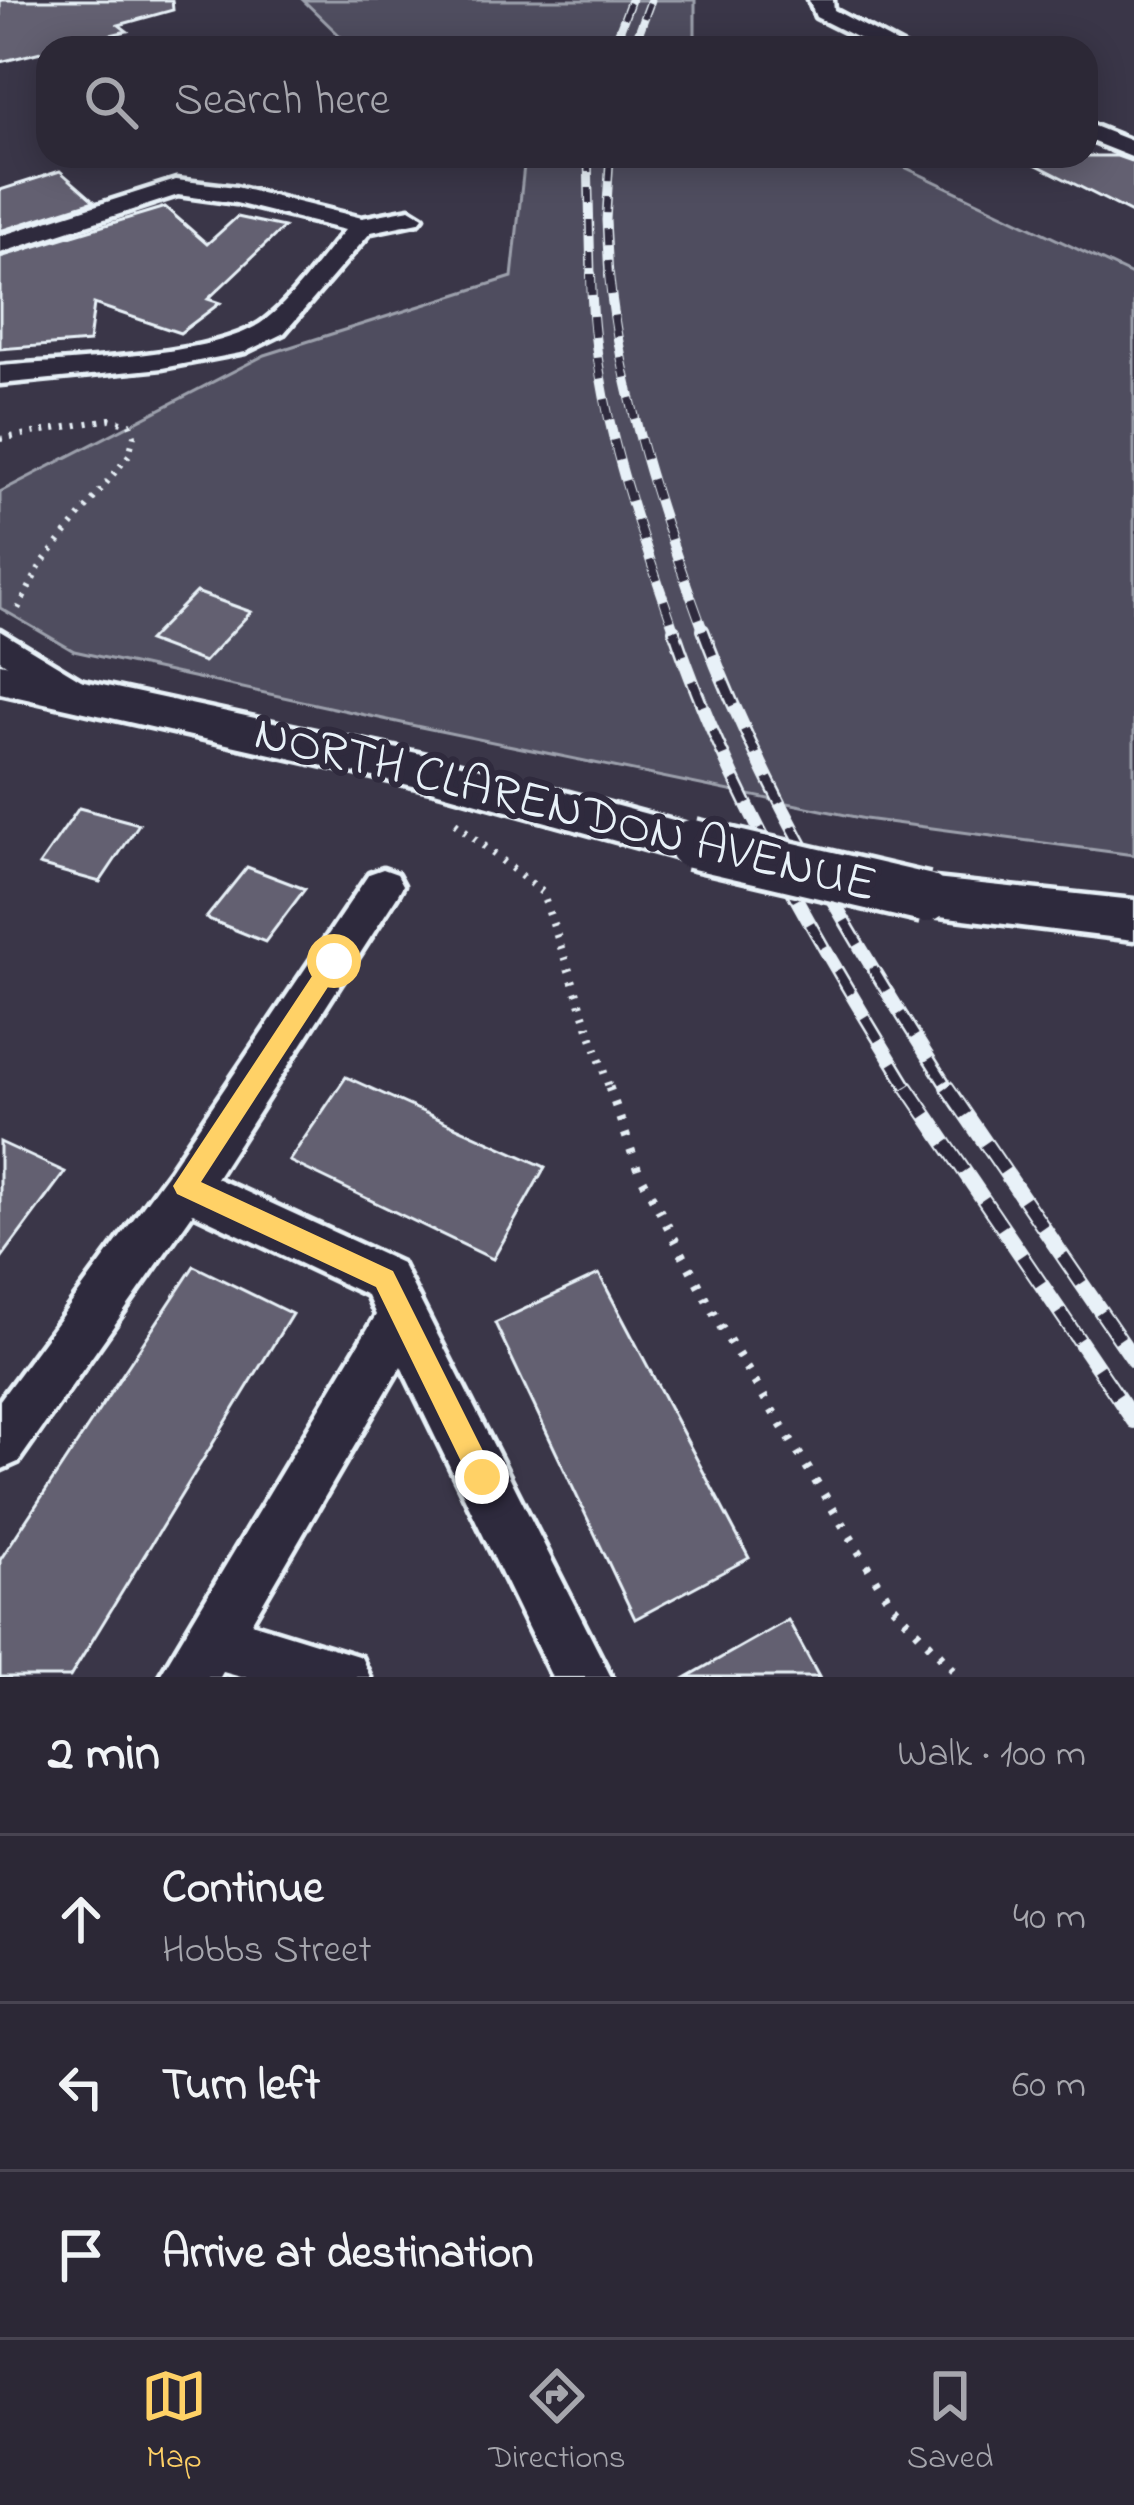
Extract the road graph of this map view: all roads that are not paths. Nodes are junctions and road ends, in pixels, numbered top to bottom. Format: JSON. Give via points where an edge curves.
{"nodes":[{"id":1,"x":826,"y":1,"type":"edge"},
{"id":2,"x":868,"y":36,"type":"edge"},
{"id":3,"x":1098,"y":135,"type":"edge"},
{"id":4,"x":1134,"y":151,"type":"edge"},
{"id":5,"x":410,"y":217,"type":"dead end"},
{"id":6,"x":362,"y":226,"type":"junction"},
{"id":7,"x":0,"y":245,"type":"edge"},
{"id":8,"x":0,"y":375,"type":"edge"},
{"id":9,"x":7,"y":633,"type":"edge"},
{"id":10,"x":0,"y":678,"type":"edge"},
{"id":11,"x":81,"y":697,"type":"junction"},
{"id":12,"x":383,"y":885,"type":"dead end"},
{"id":13,"x":1134,"y":920,"type":"edge"},
{"id":14,"x":185,"y":1186,"type":"junction"},
{"id":15,"x":403,"y":1316,"type":"junction"},
{"id":16,"x":0,"y":1444,"type":"edge"},
{"id":17,"x":199,"y":1659,"type":"edge"},
{"id":18,"x":340,"y":1677,"type":"edge"},
{"id":19,"x":582,"y":1677,"type":"edge"}],
"edges":[{"from":1,"to":2,"type":"street","via":[[823,13]]},
{"from":3,"to":4,"type":"street"},
{"from":5,"to":6,"type":"street"},
{"from":6,"to":7,"type":"street","via":[[176,187]]},
{"from":6,"to":8,"type":"street","via":[[274,327],[235,346]]},
{"from":9,"to":11,"type":"street"},
{"from":10,"to":11,"type":"street","name":"NORTH CLARENDON AVENUE"},
{"from":11,"to":13,"type":"street","name":"NORTH CLARENDON AVENUE","bridge":true,"via":[[430,772],[925,898]]},
{"from":12,"to":14,"type":"street"},
{"from":14,"to":15,"type":"street","via":[[384,1279]]},
{"from":14,"to":16,"type":"street"},
{"from":15,"to":17,"type":"street"},
{"from":15,"to":19,"type":"street"},
{"from":17,"to":18,"type":"street"}]}
